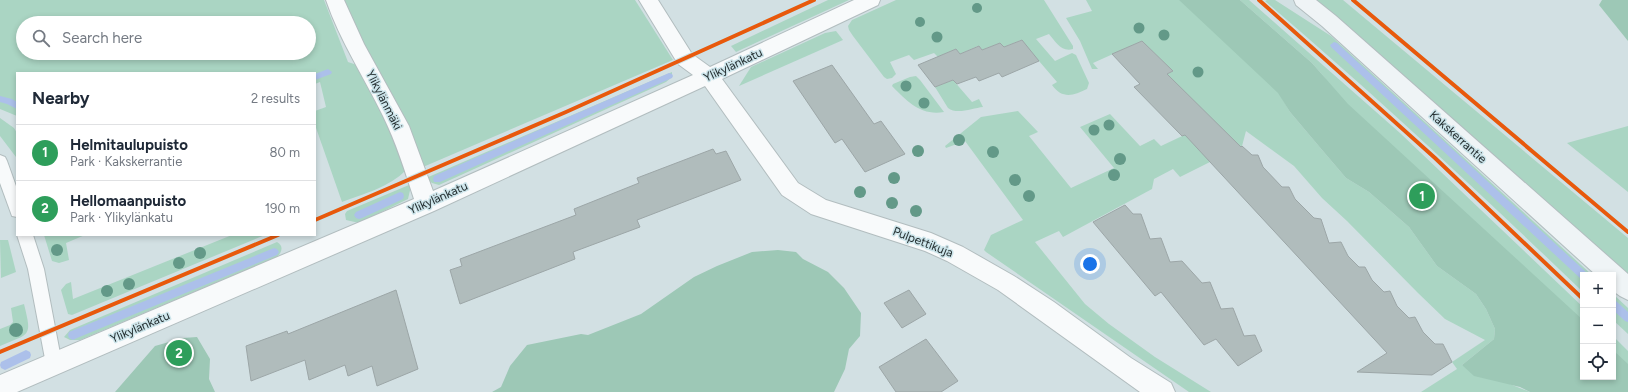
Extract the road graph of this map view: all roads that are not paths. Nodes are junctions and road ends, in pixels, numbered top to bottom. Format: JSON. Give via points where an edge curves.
{"nodes":[{"id":1,"x":335,"y":0,"type":"edge"},
{"id":2,"x":648,"y":0,"type":"edge"},
{"id":3,"x":871,"y":0,"type":"edge"},
{"id":4,"x":1303,"y":0,"type":"edge"},
{"id":5,"x":709,"y":76,"type":"junction"},
{"id":6,"x":0,"y":160,"type":"edge"},
{"id":7,"x":426,"y":204,"type":"junction"},
{"id":8,"x":16,"y":208,"type":"edge"},
{"id":9,"x":25,"y":236,"type":"edge"},
{"id":10,"x":1609,"y":272,"type":"edge"},
{"id":11,"x":1616,"y":278,"type":"edge"},
{"id":12,"x":1628,"y":289,"type":"edge"},
{"id":13,"x":54,"y":364,"type":"junction"},
{"id":14,"x":0,"y":387,"type":"edge"},
{"id":15,"x":1162,"y":392,"type":"edge"}],
"edges":[{"from":1,"to":7,"type":"street","name":"Ylikylänmäki","via":[[341,19],[394,116]]},
{"from":2,"to":5,"type":"street","name":"Pulpettikuja","via":[[685,59]]},
{"from":3,"to":5,"type":"street","name":"Ylikylänkatu"},
{"from":4,"to":10,"type":"main road","name":"Kakskerrantie","via":[[1330,21]]},
{"from":5,"to":7,"type":"street","name":"Ylikylänkatu"},
{"from":5,"to":15,"type":"street","name":"Pulpettikuja","via":[[790,189],[804,199],[819,207],[931,243],[956,254],[1012,287]]},
{"from":6,"to":8,"type":"lane"},
{"from":7,"to":13,"type":"street","name":"Ylikylänkatu"},
{"from":9,"to":13,"type":"lane","via":[[36,269]]},
{"from":11,"to":12,"type":"main road","name":"Kakskerrantie"},
{"from":13,"to":14,"type":"street","name":"Ylikylänkatu"}]}
